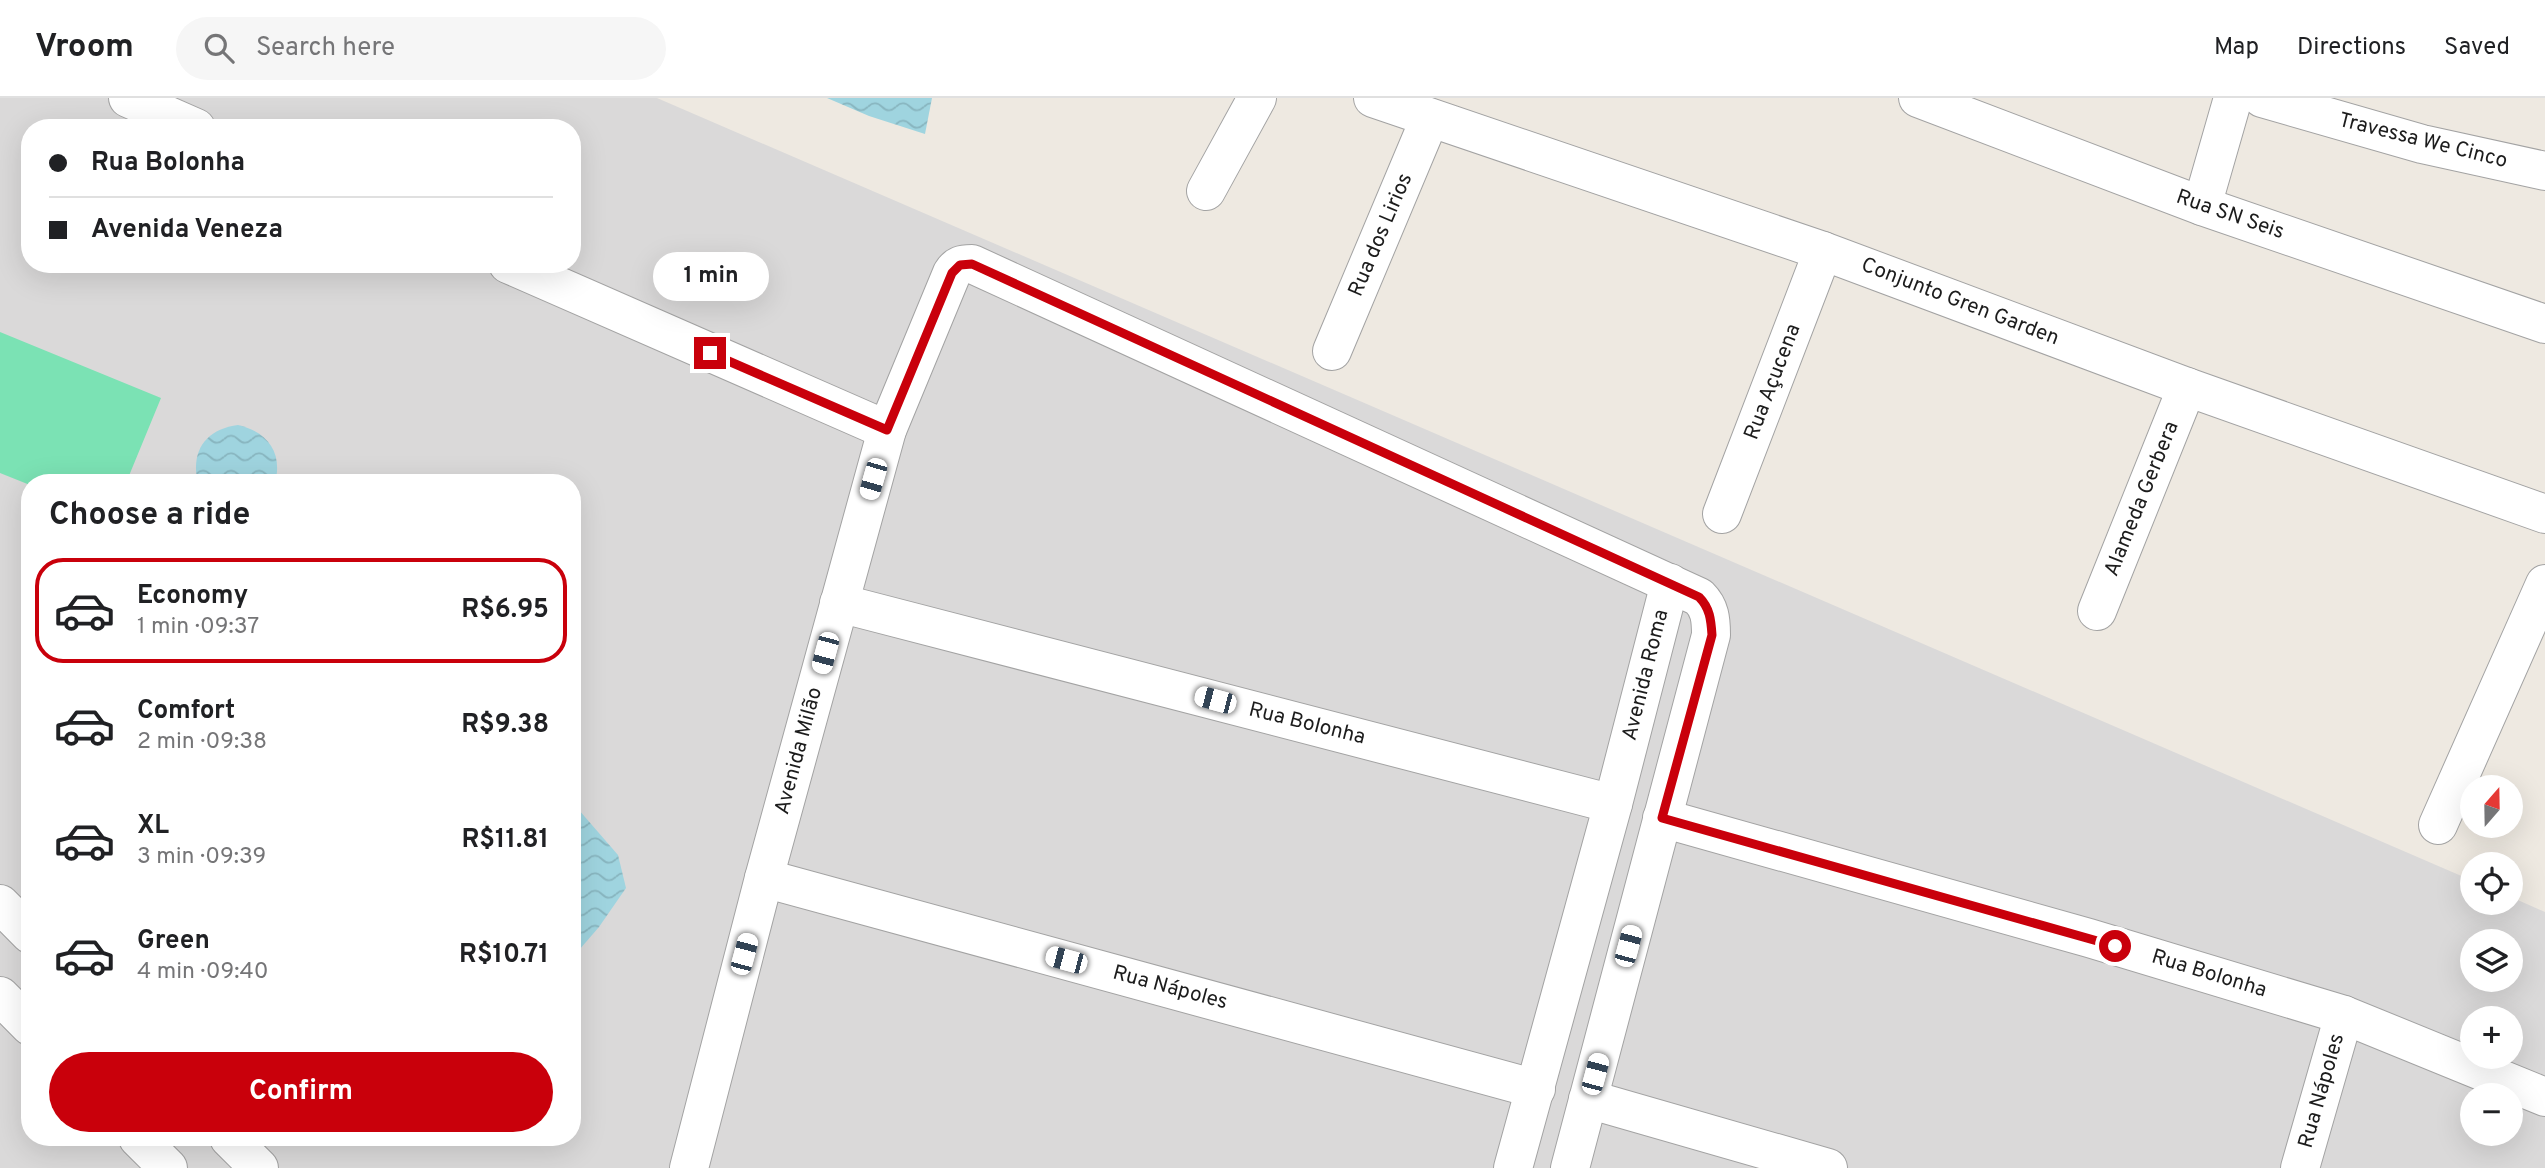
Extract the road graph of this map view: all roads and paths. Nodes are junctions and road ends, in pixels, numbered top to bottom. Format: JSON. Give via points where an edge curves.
{"nodes":[{"id":1,"x":128,"y":98,"type":"edge"},
{"id":2,"x":1257,"y":98,"type":"edge"},
{"id":3,"x":1373,"y":98,"type":"edge"},
{"id":4,"x":1918,"y":98,"type":"edge"},
{"id":5,"x":2233,"y":98,"type":"edge"},
{"id":6,"x":2262,"y":98,"type":"edge"},
{"id":7,"x":1430,"y":118,"type":"junction"},
{"id":8,"x":176,"y":119,"type":"edge"},
{"id":9,"x":2545,"y":171,"type":"edge"},
{"id":10,"x":1206,"y":191,"type":"dead end"},
{"id":11,"x":2202,"y":206,"type":"junction"},
{"id":12,"x":1823,"y":251,"type":"junction"},
{"id":13,"x":529,"y":273,"type":"edge"},
{"id":14,"x":2545,"y":324,"type":"edge"},
{"id":15,"x":1332,"y":351,"type":"dead end"},
{"id":16,"x":2186,"y":387,"type":"junction"},
{"id":17,"x":887,"y":430,"type":"junction"},
{"id":18,"x":1722,"y":514,"type":"dead end"},
{"id":19,"x":2545,"y":514,"type":"edge"},
{"id":20,"x":1670,"y":583,"type":"junction"},
{"id":21,"x":2545,"y":584,"type":"edge"},
{"id":22,"x":839,"y":603,"type":"junction"},
{"id":23,"x":2097,"y":611,"type":"dead end"},
{"id":24,"x":1613,"y":804,"type":"junction"},
{"id":25,"x":1662,"y":818,"type":"junction"},
{"id":26,"x":2438,"y":825,"type":"dead end"},
{"id":27,"x":764,"y":878,"type":"junction"},
{"id":28,"x":0,"y":904,"type":"edge"},
{"id":29,"x":21,"y":925,"type":"edge"},
{"id":30,"x":0,"y":996,"type":"edge"},
{"id":31,"x":2344,"y":1015,"type":"junction"},
{"id":32,"x":21,"y":1017,"type":"edge"},
{"id":33,"x":1536,"y":1089,"type":"junction"},
{"id":34,"x":2545,"y":1097,"type":"edge"},
{"id":35,"x":1588,"y":1100,"type":"junction"},
{"id":36,"x":146,"y":1146,"type":"edge"},
{"id":37,"x":237,"y":1146,"type":"edge"},
{"id":38,"x":700,"y":1165,"type":"edge"},
{"id":39,"x":168,"y":1168,"type":"edge"},
{"id":40,"x":259,"y":1168,"type":"edge"},
{"id":41,"x":1513,"y":1168,"type":"edge"},
{"id":42,"x":1570,"y":1168,"type":"edge"},
{"id":43,"x":1828,"y":1168,"type":"edge"},
{"id":44,"x":2300,"y":1168,"type":"edge"}],
"edges":[{"from":1,"to":8,"type":"street"},
{"from":2,"to":10,"type":"street"},
{"from":3,"to":7,"type":"street","name":"Conjunto Gren Garden"},
{"from":4,"to":11,"type":"street","name":"Rua SN Seis"},
{"from":5,"to":11,"type":"street"},
{"from":6,"to":9,"type":"street","name":"Travessa We Cinco","via":[[2422,144]]},
{"from":7,"to":12,"type":"street","name":"Conjunto Gren Garden"},
{"from":7,"to":15,"type":"street","name":"Rua dos Lirios"},
{"from":11,"to":14,"type":"street","name":"Rua SN Seis"},
{"from":12,"to":16,"type":"street","name":"Conjunto Gren Garden"},
{"from":12,"to":18,"type":"street","name":"Rua Açucena"},
{"from":13,"to":17,"type":"street"},
{"from":16,"to":19,"type":"street","name":"Conjunto Gren Garden"},
{"from":16,"to":23,"type":"street","name":"Alameda Gerbera"},
{"from":17,"to":20,"type":"street","name":"Avenida Milão","via":[[952,273],[960,265],[972,264]]},
{"from":17,"to":22,"type":"street","name":"Avenida Milão"},
{"from":20,"to":24,"type":"street","name":"Avenida Roma"},
{"from":20,"to":25,"type":"street","name":"Avenida Roma","via":[[1707,605],[1712,635]]},
{"from":21,"to":26,"type":"street"},
{"from":22,"to":24,"type":"street","name":"Rua Bolonha"},
{"from":22,"to":27,"type":"street","name":"Avenida Milão"},
{"from":24,"to":33,"type":"street","name":"Avenida Roma"},
{"from":25,"to":31,"type":"street","name":"Rua Bolonha"},
{"from":25,"to":35,"type":"street","name":"Avenida Roma"},
{"from":27,"to":33,"type":"street","name":"Rua Nápoles"},
{"from":27,"to":38,"type":"street","name":"Avenida Milão"},
{"from":28,"to":29,"type":"street"},
{"from":30,"to":32,"type":"street"},
{"from":31,"to":34,"type":"street","name":"Rua Bolonha"},
{"from":31,"to":44,"type":"street","name":"Rua Nápoles"},
{"from":33,"to":41,"type":"street","name":"Avenida Roma"},
{"from":35,"to":42,"type":"street","name":"Avenida Roma"},
{"from":35,"to":43,"type":"street"},
{"from":36,"to":39,"type":"street"},
{"from":37,"to":40,"type":"street"}]}
